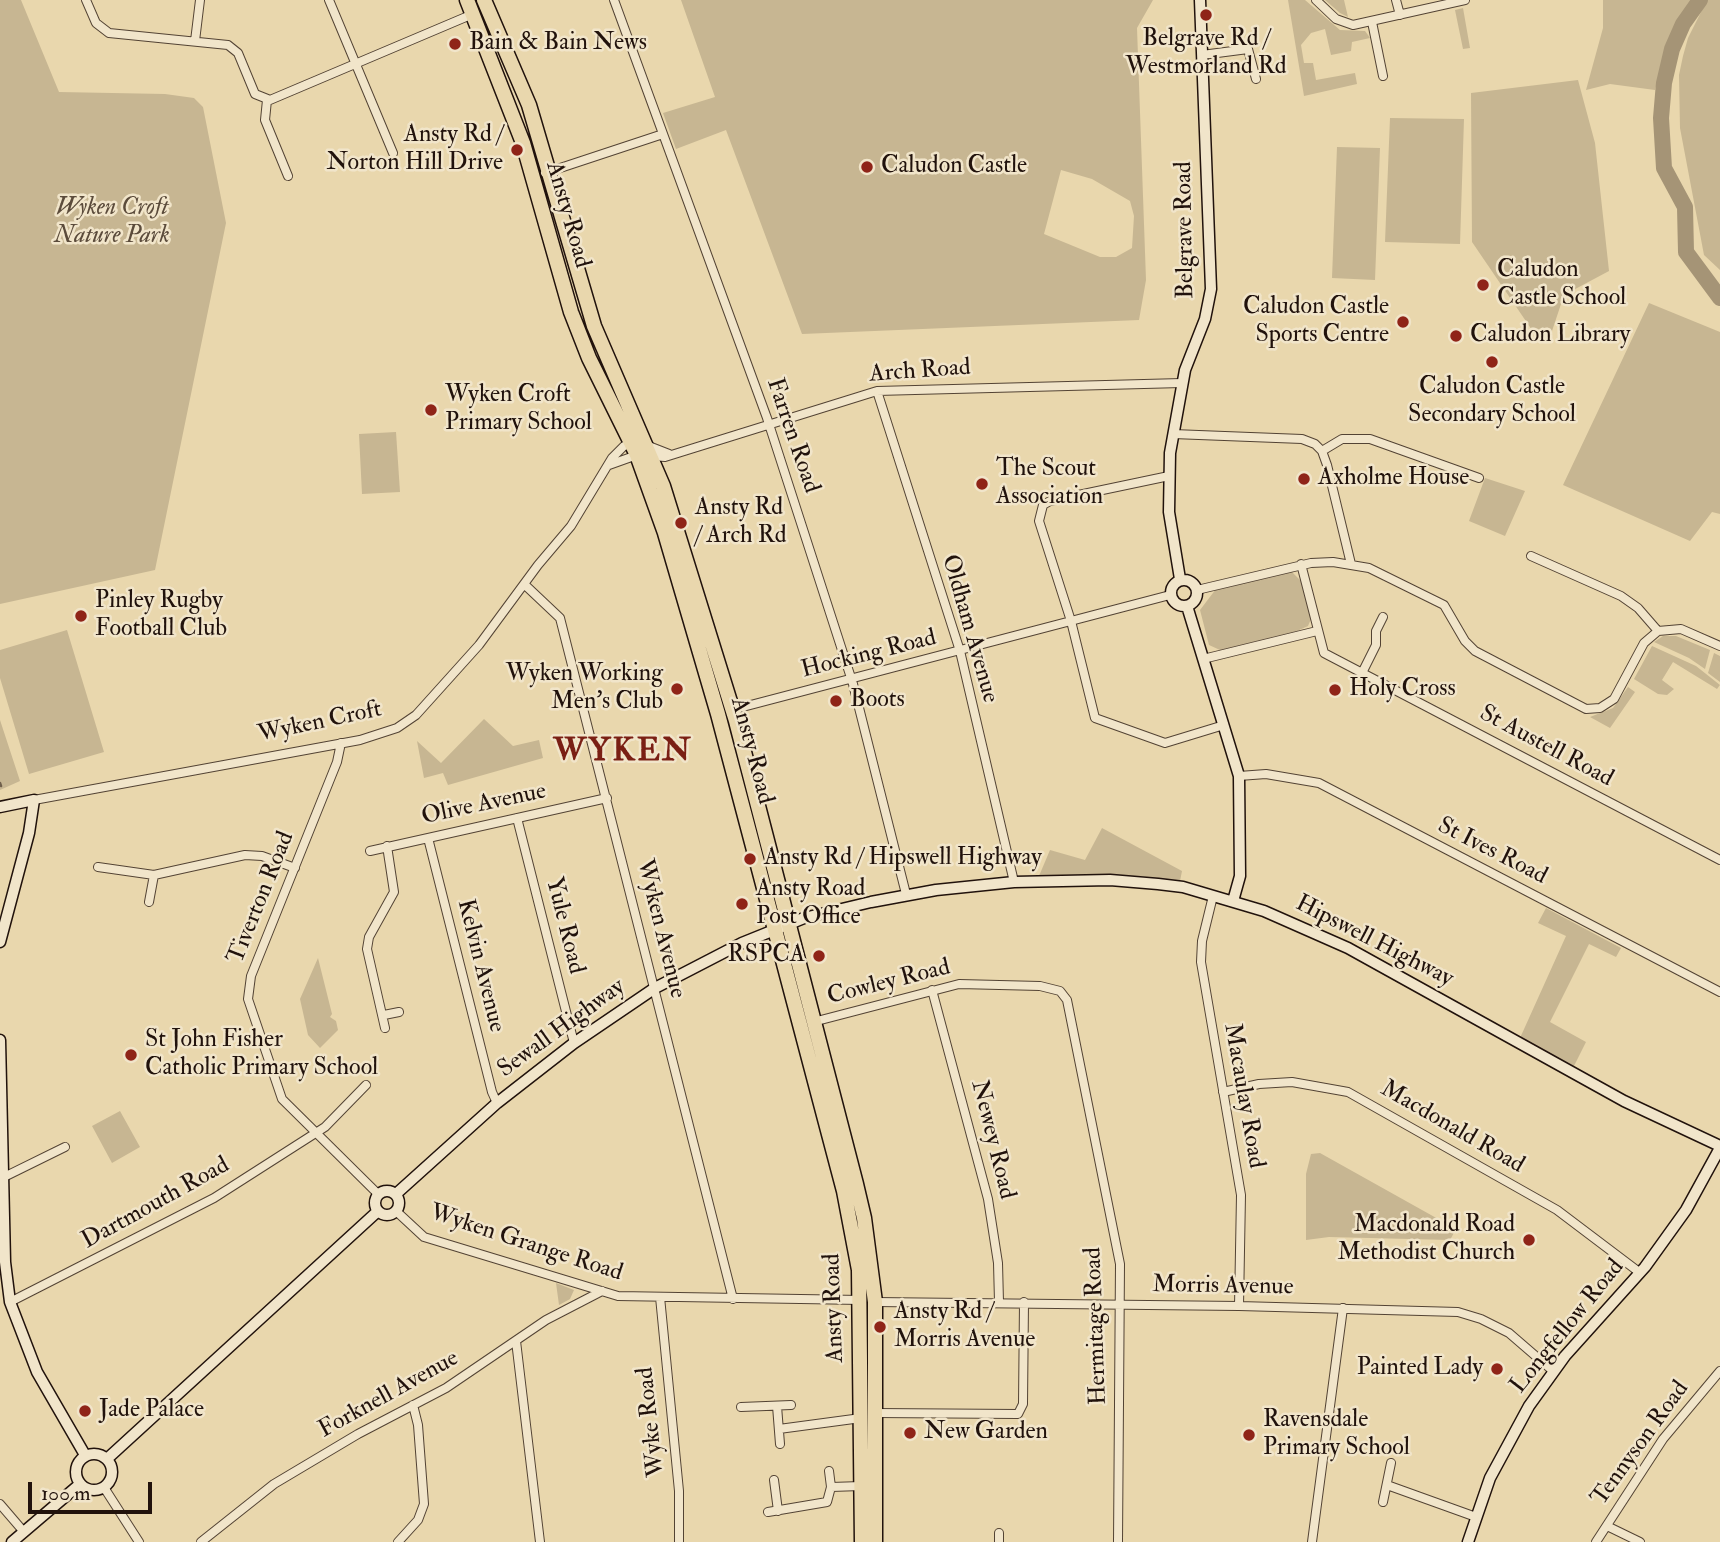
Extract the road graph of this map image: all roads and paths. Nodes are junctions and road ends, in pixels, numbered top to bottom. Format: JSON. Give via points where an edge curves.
{"nodes":[{"id":1,"x":86,"y":0,"type":"edge"},
{"id":2,"x":200,"y":0,"type":"edge"},
{"id":3,"x":329,"y":0,"type":"edge"},
{"id":4,"x":467,"y":0,"type":"edge"},
{"id":5,"x":484,"y":0,"type":"edge"},
{"id":6,"x":614,"y":0,"type":"edge"},
{"id":7,"x":1200,"y":0,"type":"edge"},
{"id":8,"x":1315,"y":0,"type":"edge"},
{"id":9,"x":1396,"y":0,"type":"edge"},
{"id":10,"x":1465,"y":0,"type":"edge"},
{"id":11,"x":475,"y":7,"type":"edge"},
{"id":12,"x":1400,"y":15,"type":"junction"},
{"id":13,"x":1372,"y":22,"type":"junction"},
{"id":14,"x":195,"y":41,"type":"junction"},
{"id":15,"x":1202,"y":55,"type":"junction"},
{"id":16,"x":356,"y":63,"type":"junction"},
{"id":17,"x":1383,"y":76,"type":"dead end"},
{"id":18,"x":1256,"y":79,"type":"dead end"},
{"id":19,"x":267,"y":100,"type":"junction"},
{"id":20,"x":663,"y":134,"type":"junction"},
{"id":21,"x":393,"y":153,"type":"dead end"},
{"id":22,"x":548,"y":172,"type":"junction"},
{"id":23,"x":288,"y":176,"type":"dead end"},
{"id":24,"x":533,"y":178,"type":"junction"},
{"id":25,"x":1182,"y":383,"type":"junction"},
{"id":26,"x":877,"y":391,"type":"junction"},
{"id":27,"x":769,"y":424,"type":"junction"},
{"id":28,"x":1173,"y":434,"type":"junction"},
{"id":29,"x":642,"y":450,"type":"junction"},
{"id":30,"x":1322,"y":451,"type":"junction"},
{"id":31,"x":1169,"y":476,"type":"junction"},
{"id":32,"x":1479,"y":478,"type":"dead end"},
{"id":33,"x":1531,"y":556,"type":"dead end"},
{"id":34,"x":1301,"y":564,"type":"junction"},
{"id":35,"x":1351,"y":564,"type":"junction"},
{"id":36,"x":1180,"y":579,"type":"junction"},
{"id":37,"x":524,"y":584,"type":"junction"},
{"id":38,"x":1197,"y":590,"type":"junction"},
{"id":39,"x":1170,"y":596,"type":"junction"},
{"id":40,"x":1187,"y":606,"type":"junction"},
{"id":41,"x":1383,"y":617,"type":"dead end"},
{"id":42,"x":1071,"y":621,"type":"junction"},
{"id":43,"x":1317,"y":631,"type":"junction"},
{"id":44,"x":1658,"y":631,"type":"junction"},
{"id":45,"x":1720,"y":646,"type":"edge"},
{"id":46,"x":960,"y":651,"type":"junction"},
{"id":47,"x":1203,"y":659,"type":"junction"},
{"id":48,"x":1362,"y":673,"type":"junction"},
{"id":49,"x":851,"y":678,"type":"junction"},
{"id":50,"x":730,"y":711,"type":"junction"},
{"id":51,"x":1224,"y":725,"type":"junction"},
{"id":52,"x":341,"y":743,"type":"junction"},
{"id":53,"x":1239,"y":776,"type":"junction"},
{"id":54,"x":607,"y":798,"type":"junction"},
{"id":55,"x":34,"y":800,"type":"junction"},
{"id":56,"x":0,"y":807,"type":"edge"},
{"id":57,"x":517,"y":818,"type":"junction"},
{"id":58,"x":428,"y":838,"type":"junction"},
{"id":59,"x":387,"y":846,"type":"junction"},
{"id":60,"x":370,"y":851,"type":"dead end"},
{"id":61,"x":1720,"y":860,"type":"edge"},
{"id":62,"x":98,"y":867,"type":"dead end"},
{"id":63,"x":295,"y":868,"type":"junction"},
{"id":64,"x":154,"y":875,"type":"junction"},
{"id":65,"x":1014,"y":882,"type":"junction"},
{"id":66,"x":906,"y":894,"type":"junction"},
{"id":67,"x":1213,"y":895,"type":"junction"},
{"id":68,"x":1233,"y":901,"type":"junction"},
{"id":69,"x":149,"y":902,"type":"dead end"},
{"id":70,"x":780,"y":926,"type":"junction"},
{"id":71,"x":0,"y":940,"type":"edge"},
{"id":72,"x":655,"y":988,"type":"junction"},
{"id":73,"x":932,"y":990,"type":"junction"},
{"id":74,"x":1058,"y":991,"type":"joint"},
{"id":75,"x":1720,"y":992,"type":"edge"},
{"id":76,"x":399,"y":1012,"type":"dead end"},
{"id":77,"x":384,"y":1015,"type":"junction"},
{"id":78,"x":813,"y":1021,"type":"junction"},
{"id":79,"x":385,"y":1028,"type":"dead end"},
{"id":80,"x":0,"y":1040,"type":"edge"},
{"id":81,"x":574,"y":1043,"type":"junction"},
{"id":82,"x":366,"y":1085,"type":"dead end"},
{"id":83,"x":1223,"y":1092,"type":"junction"},
{"id":84,"x":497,"y":1103,"type":"junction"},
{"id":85,"x":315,"y":1131,"type":"junction"},
{"id":86,"x":65,"y":1147,"type":"dead end"},
{"id":87,"x":1720,"y":1147,"type":"edge"},
{"id":88,"x":2,"y":1178,"type":"edge"},
{"id":89,"x":378,"y":1194,"type":"junction"},
{"id":90,"x":396,"y":1194,"type":"junction"},
{"id":91,"x":378,"y":1211,"type":"junction"},
{"id":92,"x":396,"y":1211,"type":"junction"},
{"id":93,"x":1639,"y":1272,"type":"junction"},
{"id":94,"x":602,"y":1291,"type":"junction"},
{"id":95,"x":660,"y":1297,"type":"junction"},
{"id":96,"x":733,"y":1299,"type":"junction"},
{"id":97,"x":868,"y":1301,"type":"junction"},
{"id":98,"x":10,"y":1302,"type":"junction"},
{"id":99,"x":999,"y":1302,"type":"junction"},
{"id":100,"x":1024,"y":1302,"type":"junction"},
{"id":101,"x":1121,"y":1305,"type":"junction"},
{"id":102,"x":1239,"y":1306,"type":"junction"},
{"id":103,"x":1343,"y":1308,"type":"junction"},
{"id":104,"x":516,"y":1341,"type":"junction"},
{"id":105,"x":1553,"y":1371,"type":"junction"},
{"id":106,"x":1720,"y":1371,"type":"edge"},
{"id":107,"x":1716,"y":1382,"type":"edge"},
{"id":108,"x":412,"y":1405,"type":"junction"},
{"id":109,"x":791,"y":1405,"type":"dead end"},
{"id":110,"x":777,"y":1406,"type":"junction"},
{"id":111,"x":741,"y":1407,"type":"dead end"},
{"id":112,"x":868,"y":1415,"type":"junction"},
{"id":113,"x":779,"y":1429,"type":"junction"},
{"id":114,"x":780,"y":1444,"type":"dead end"},
{"id":115,"x":85,"y":1455,"type":"junction"},
{"id":116,"x":108,"y":1458,"type":"junction"},
{"id":117,"x":1391,"y":1464,"type":"dead end"},
{"id":118,"x":829,"y":1471,"type":"dead end"},
{"id":119,"x":774,"y":1480,"type":"dead end"},
{"id":120,"x":80,"y":1484,"type":"junction"},
{"id":121,"x":1387,"y":1485,"type":"junction"},
{"id":122,"x":861,"y":1486,"type":"junction"},
{"id":123,"x":831,"y":1487,"type":"junction"},
{"id":124,"x":105,"y":1489,"type":"junction"},
{"id":125,"x":1383,"y":1502,"type":"dead end"},
{"id":126,"x":0,"y":1504,"type":"edge"},
{"id":127,"x":778,"y":1511,"type":"junction"},
{"id":128,"x":768,"y":1512,"type":"dead end"},
{"id":129,"x":1476,"y":1517,"type":"junction"},
{"id":130,"x":1607,"y":1526,"type":"junction"},
{"id":131,"x":24,"y":1532,"type":"junction"},
{"id":132,"x":12,"y":1542,"type":"edge"},
{"id":133,"x":139,"y":1542,"type":"edge"},
{"id":134,"x":201,"y":1542,"type":"edge"},
{"id":135,"x":398,"y":1542,"type":"edge"},
{"id":136,"x":540,"y":1542,"type":"edge"},
{"id":137,"x":679,"y":1542,"type":"edge"},
{"id":138,"x":862,"y":1542,"type":"edge"},
{"id":139,"x":875,"y":1542,"type":"edge"},
{"id":140,"x":1118,"y":1542,"type":"edge"},
{"id":141,"x":1312,"y":1542,"type":"edge"},
{"id":142,"x":1468,"y":1542,"type":"edge"},
{"id":143,"x":1596,"y":1542,"type":"edge"},
{"id":144,"x":1640,"y":1542,"type":"edge"}],
"edges":[{"from":1,"to":14,"type":"street","via":[[96,23],[109,33]]},
{"from":2,"to":14,"type":"street"},
{"from":3,"to":16,"type":"street"},
{"from":4,"to":11,"type":"highway","name":"Ansty Road"},
{"from":5,"to":22,"type":"highway","name":"Ansty Road","via":[[529,105]]},
{"from":6,"to":20,"type":"street","name":"Farren Road"},
{"from":7,"to":15,"type":"street","name":"Belgrave Road"},
{"from":8,"to":13,"type":"street","via":[[1344,23]]},
{"from":9,"to":12,"type":"street"},
{"from":10,"to":12,"type":"street"},
{"from":11,"to":16,"type":"street"},
{"from":11,"to":24,"type":"highway","name":"Ansty Road"},
{"from":12,"to":13,"type":"street"},
{"from":13,"to":17,"type":"street"},
{"from":14,"to":19,"type":"street","via":[[232,47],[255,94]]},
{"from":15,"to":18,"type":"street","via":[[1248,48]]},
{"from":15,"to":25,"type":"street","name":"Belgrave Road","via":[[1211,289]]},
{"from":16,"to":19,"type":"street"},
{"from":16,"to":21,"type":"street"},
{"from":19,"to":23,"type":"street","via":[[265,120]]},
{"from":20,"to":22,"type":"street"},
{"from":20,"to":27,"type":"street","name":"Farren Road"},
{"from":22,"to":24,"type":"street"},
{"from":22,"to":29,"type":"highway","name":"Ansty Road","via":[[594,326]]},
{"from":24,"to":29,"type":"highway","name":"Ansty Road","via":[[575,324]]},
{"from":25,"to":26,"type":"street","name":"Arch Road"},
{"from":25,"to":28,"type":"street","name":"Belgrave Road"},
{"from":26,"to":27,"type":"street","name":"Arch Road"},
{"from":26,"to":46,"type":"street","name":"Oldham Avenue"},
{"from":27,"to":29,"type":"street","name":"Arch Road","via":[[669,454]]},
{"from":27,"to":49,"type":"street","name":"Farren Road"},
{"from":28,"to":30,"type":"street","via":[[1302,439]]},
{"from":28,"to":31,"type":"street","name":"Belgrave Road"},
{"from":29,"to":37,"type":"street","name":"Wyken Croft","via":[[621,448],[572,526]]},
{"from":29,"to":50,"type":"highway","name":"Ansty Road","via":[[665,533]]},
{"from":30,"to":32,"type":"street","via":[[1342,439],[1370,439]]},
{"from":30,"to":35,"type":"street"},
{"from":31,"to":36,"type":"street","name":"Belgrave Road","via":[[1170,522]]},
{"from":31,"to":42,"type":"street","via":[[1043,505],[1039,521]]},
{"from":33,"to":44,"type":"street","via":[[1621,596]]},
{"from":34,"to":35,"type":"street"},
{"from":34,"to":38,"type":"street"},
{"from":34,"to":43,"type":"street","name":"St Austell Road"},
{"from":35,"to":44,"type":"street","via":[[1383,573],[1440,603],[1472,649],[1586,709],[1600,708],[1614,699],[1644,643]]},
{"from":36,"to":38,"type":"street","via":[[1190,581]]},
{"from":36,"to":39,"type":"street"},
{"from":37,"to":52,"type":"street","name":"Wyken Croft","via":[[480,645],[416,715],[386,733]]},
{"from":37,"to":54,"type":"street","name":"Wyken Avenue","via":[[560,618]]},
{"from":38,"to":40,"type":"street"},
{"from":39,"to":40,"type":"street","via":[[1178,605]]},
{"from":39,"to":42,"type":"street","name":"Hocking Road"},
{"from":40,"to":47,"type":"street"},
{"from":41,"to":48,"type":"street"},
{"from":42,"to":46,"type":"street","name":"Hocking Road"},
{"from":42,"to":51,"type":"street","via":[[1095,718],[1165,743]]},
{"from":43,"to":47,"type":"street"},
{"from":43,"to":48,"type":"street","name":"St Austell Road","via":[[1324,653]]},
{"from":44,"to":45,"type":"street","via":[[1681,629]]},
{"from":46,"to":49,"type":"street","name":"Hocking Road"},
{"from":46,"to":65,"type":"street","name":"Oldham Avenue"},
{"from":47,"to":51,"type":"street"},
{"from":48,"to":61,"type":"street","name":"St Austell Road"},
{"from":49,"to":50,"type":"street","name":"Hocking Road"},
{"from":49,"to":66,"type":"street","name":"Farren Road"},
{"from":50,"to":70,"type":"highway","name":"Ansty Road"},
{"from":51,"to":53,"type":"street"},
{"from":52,"to":55,"type":"street","name":"Wyken Croft"},
{"from":52,"to":63,"type":"street","name":"Tiverton Road"},
{"from":53,"to":68,"type":"street","via":[[1240,876]]},
{"from":53,"to":75,"type":"street","name":"St Ives Road","via":[[1266,774],[1319,783]]},
{"from":54,"to":57,"type":"street","name":"Olive Avenue"},
{"from":54,"to":72,"type":"street","name":"Wyken Avenue"},
{"from":55,"to":56,"type":"street","name":"Wyken Croft"},
{"from":55,"to":71,"type":"street"},
{"from":57,"to":58,"type":"street","name":"Olive Avenue"},
{"from":57,"to":81,"type":"street","name":"Yule Road"},
{"from":58,"to":59,"type":"street","name":"Olive Avenue"},
{"from":58,"to":84,"type":"street","name":"Kelvin Avenue"},
{"from":59,"to":60,"type":"street","name":"Olive Avenue"},
{"from":59,"to":77,"type":"street","via":[[394,892],[367,949]]},
{"from":62,"to":64,"type":"street"},
{"from":63,"to":64,"type":"street","via":[[245,855]]},
{"from":63,"to":85,"type":"street","name":"Tiverton Road","via":[[251,976],[248,999],[282,1099]]},
{"from":64,"to":69,"type":"street"},
{"from":65,"to":66,"type":"street","name":"Hipswell Highway"},
{"from":65,"to":67,"type":"street","name":"Hipswell Highway","via":[[1119,880]]},
{"from":66,"to":70,"type":"street","name":"Hipswell Highway"},
{"from":67,"to":68,"type":"street","name":"Hipswell Highway"},
{"from":67,"to":83,"type":"street","name":"Macaulay Road","via":[[1201,962]]},
{"from":68,"to":87,"type":"street","name":"Hipswell Highway","via":[[1348,947],[1624,1101]]},
{"from":70,"to":72,"type":"street","name":"Sewall Highway"},
{"from":70,"to":78,"type":"highway","name":"Ansty Road"},
{"from":70,"to":97,"type":"highway","name":"Ansty Road"},
{"from":72,"to":81,"type":"street","name":"Sewall Highway"},
{"from":72,"to":96,"type":"street","name":"Wyken Avenue"},
{"from":73,"to":74,"type":"street","name":"Cowley Road","via":[[962,984],[1040,986]]},
{"from":73,"to":78,"type":"street","name":"Cowley Road"},
{"from":73,"to":99,"type":"street","name":"Newey Road","via":[[988,1199]]},
{"from":74,"to":101,"type":"street","name":"Hermitage Road","via":[[1067,1000],[1115,1239]]},
{"from":76,"to":77,"type":"street"},
{"from":77,"to":79,"type":"street"},
{"from":78,"to":97,"type":"highway","name":"Ansty Road","via":[[864,1218]]},
{"from":80,"to":88,"type":"street"},
{"from":81,"to":84,"type":"street","name":"Sewall Highway"},
{"from":82,"to":85,"type":"street","name":"Dartmouth Road","via":[[325,1127]]},
{"from":83,"to":93,"type":"street","name":"Macdonald Road","via":[[1292,1082],[1348,1092],[1556,1210]]},
{"from":83,"to":102,"type":"street","name":"Macaulay Road","via":[[1241,1195]]},
{"from":84,"to":90,"type":"street","name":"Sewall Highway"},
{"from":85,"to":89,"type":"street","name":"Tiverton Road"},
{"from":85,"to":98,"type":"street","name":"Dartmouth Road","via":[[214,1198]]},
{"from":86,"to":88,"type":"street"},
{"from":87,"to":93,"type":"street","name":"Longfellow Road","via":[[1686,1210]]},
{"from":88,"to":98,"type":"street"},
{"from":89,"to":90,"type":"street"},
{"from":89,"to":91,"type":"street"},
{"from":90,"to":92,"type":"street"},
{"from":91,"to":92,"type":"street"},
{"from":91,"to":116,"type":"street"},
{"from":92,"to":94,"type":"street","name":"Wyken Grange Road","via":[[424,1237]]},
{"from":93,"to":105,"type":"street","name":"Longfellow Road"},
{"from":94,"to":95,"type":"street","name":"Wyken Grange Road","via":[[623,1297]]},
{"from":94,"to":104,"type":"street","name":"Forknell Avenue"},
{"from":95,"to":96,"type":"street","name":"Wyken Grange Road"},
{"from":95,"to":137,"type":"street","name":"Wyke Road","via":[[679,1491]]},
{"from":96,"to":97,"type":"street","name":"Wyken Grange Road"},
{"from":97,"to":99,"type":"street","name":"Morris Avenue"},
{"from":97,"to":112,"type":"highway","name":"Ansty Road"},
{"from":98,"to":115,"type":"street","via":[[37,1372]]},
{"from":99,"to":100,"type":"street","name":"Morris Avenue"},
{"from":100,"to":101,"type":"street","name":"Morris Avenue"},
{"from":100,"to":112,"type":"street","via":[[1023,1404],[1018,1414]]},
{"from":101,"to":102,"type":"street","name":"Morris Avenue"},
{"from":101,"to":140,"type":"street","name":"Hermitage Road"},
{"from":102,"to":103,"type":"street","name":"Morris Avenue"},
{"from":103,"to":105,"type":"street","name":"Morris Avenue","via":[[1427,1309],[1482,1319],[1508,1333]]},
{"from":103,"to":141,"type":"street"},
{"from":104,"to":108,"type":"street","name":"Forknell Avenue"},
{"from":104,"to":136,"type":"street"},
{"from":105,"to":129,"type":"street","name":"Longfellow Road","via":[[1499,1459]]},
{"from":106,"to":107,"type":"street","name":"Tennyson Road"},
{"from":107,"to":130,"type":"street","name":"Tennyson Road","via":[[1663,1439]]},
{"from":108,"to":134,"type":"street","name":"Forknell Avenue","via":[[274,1484]]},
{"from":108,"to":135,"type":"street","via":[[418,1425],[424,1504],[418,1520]]},
{"from":109,"to":110,"type":"street"},
{"from":110,"to":111,"type":"street"},
{"from":110,"to":113,"type":"street"},
{"from":112,"to":113,"type":"street"},
{"from":112,"to":122,"type":"highway","name":"Ansty Road"},
{"from":112,"to":139,"type":"highway","name":"Ansty Road"},
{"from":113,"to":114,"type":"street"},
{"from":115,"to":116,"type":"street"},
{"from":115,"to":120,"type":"street","via":[[79,1463]]},
{"from":116,"to":124,"type":"street","via":[[110,1479]]},
{"from":117,"to":121,"type":"street"},
{"from":118,"to":123,"type":"street"},
{"from":119,"to":127,"type":"street"},
{"from":120,"to":124,"type":"street","via":[[90,1491]]},
{"from":120,"to":131,"type":"street"},
{"from":121,"to":125,"type":"street"},
{"from":121,"to":129,"type":"street"},
{"from":122,"to":123,"type":"street"},
{"from":122,"to":138,"type":"highway","name":"Ansty Road"},
{"from":123,"to":127,"type":"street","via":[[827,1502]]},
{"from":124,"to":133,"type":"street"},
{"from":126,"to":131,"type":"street"},
{"from":127,"to":128,"type":"street"},
{"from":129,"to":142,"type":"street","name":"Longfellow Road"},
{"from":130,"to":143,"type":"street","name":"Tennyson Road"},
{"from":130,"to":144,"type":"street"},
{"from":131,"to":132,"type":"street"}]}
